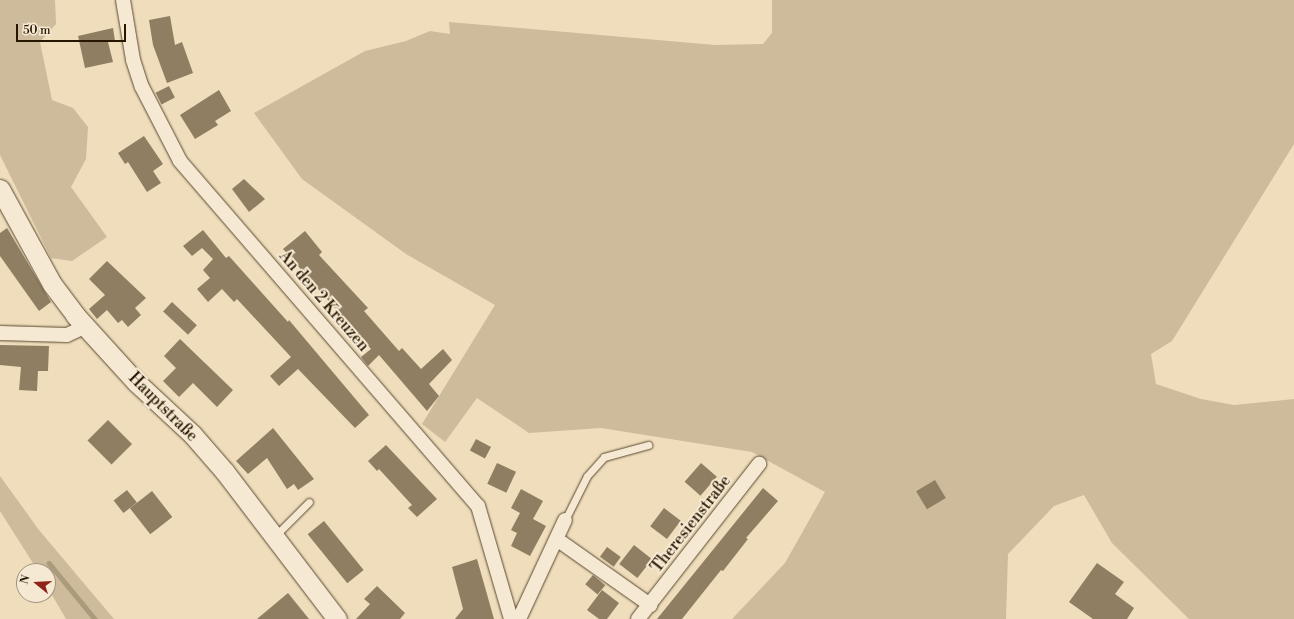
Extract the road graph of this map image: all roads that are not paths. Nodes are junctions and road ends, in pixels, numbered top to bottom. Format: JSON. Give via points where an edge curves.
{"nodes":[{"id":1,"x":123,"y":0,"type":"edge"},
{"id":2,"x":0,"y":188,"type":"edge"},
{"id":3,"x":84,"y":327,"type":"junction"},
{"id":4,"x":0,"y":332,"type":"edge"},
{"id":5,"x":648,"y":445,"type":"dead end"},
{"id":6,"x":759,"y":464,"type":"dead end"},
{"id":7,"x":309,"y":502,"type":"dead end"},
{"id":8,"x":566,"y":520,"type":"joint"},
{"id":9,"x":273,"y":538,"type":"junction"},
{"id":10,"x":558,"y":540,"type":"junction"},
{"id":11,"x":650,"y":605,"type":"junction"},
{"id":12,"x":337,"y":619,"type":"edge"},
{"id":13,"x":511,"y":619,"type":"edge"},
{"id":14,"x":519,"y":619,"type":"edge"},
{"id":15,"x":638,"y":619,"type":"edge"}],
"edges":[{"from":1,"to":13,"type":"street","name":"An den 2 Kreuzen","via":[[133,60],[142,86],[180,161],[478,506]]},
{"from":2,"to":3,"type":"main road","name":"Hauptstraße","via":[[52,284]]},
{"from":3,"to":4,"type":"street","via":[[68,335]]},
{"from":3,"to":9,"type":"main road","name":"Hauptstraße","via":[[192,434]]},
{"from":5,"to":8,"type":"lane","via":[[604,456],[587,476]]},
{"from":6,"to":11,"type":"street","name":"Theresienstraße"},
{"from":7,"to":9,"type":"lane"},
{"from":8,"to":10,"type":"street"},
{"from":9,"to":12,"type":"main road","name":"Hauptstraße"},
{"from":10,"to":11,"type":"street"},
{"from":10,"to":14,"type":"street"},
{"from":11,"to":15,"type":"street","name":"Theresienstraße"}]}
